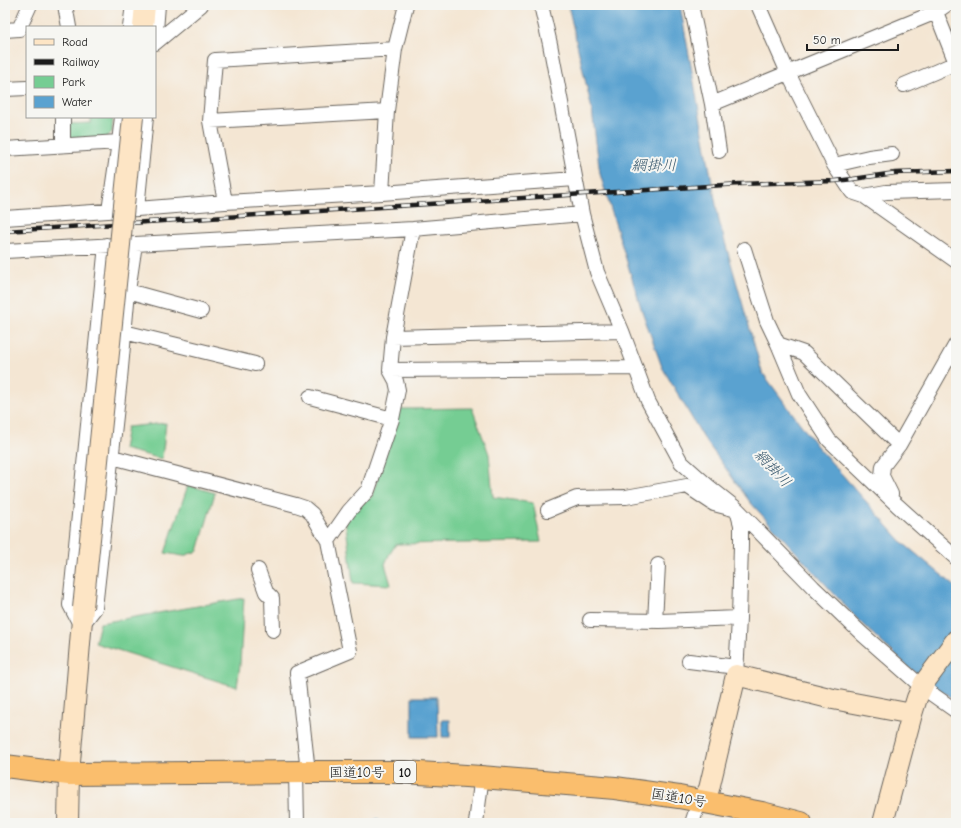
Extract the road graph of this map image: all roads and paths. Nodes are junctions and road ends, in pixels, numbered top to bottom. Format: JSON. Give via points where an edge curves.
{"nodes":[{"id":1,"x":30,"y":5,"type":"edge"},
{"id":2,"x":65,"y":5,"type":"edge"},
{"id":3,"x":133,"y":5,"type":"edge"},
{"id":4,"x":145,"y":5,"type":"edge"},
{"id":5,"x":158,"y":5,"type":"edge"},
{"id":6,"x":200,"y":5,"type":"edge"},
{"id":7,"x":406,"y":5,"type":"edge"},
{"id":8,"x":541,"y":5,"type":"edge"},
{"id":9,"x":692,"y":5,"type":"edge"},
{"id":10,"x":758,"y":5,"type":"edge"},
{"id":11,"x":941,"y":9,"type":"edge"},
{"id":12,"x":69,"y":26,"type":"edge"},
{"id":13,"x":130,"y":26,"type":"edge"},
{"id":14,"x":143,"y":26,"type":"edge"},
{"id":15,"x":5,"y":30,"type":"edge"},
{"id":16,"x":156,"y":30,"type":"edge"},
{"id":17,"x":156,"y":42,"type":"edge"},
{"id":18,"x":395,"y":49,"type":"junction"},
{"id":19,"x":788,"y":73,"type":"junction"},
{"id":20,"x":904,"y":85,"type":"dead end"},
{"id":21,"x":26,"y":88,"type":"edge"},
{"id":22,"x":5,"y":89,"type":"edge"},
{"id":23,"x":712,"y":104,"type":"junction"},
{"id":24,"x":387,"y":111,"type":"junction"},
{"id":25,"x":63,"y":118,"type":"edge"},
{"id":26,"x":122,"y":118,"type":"edge"},
{"id":27,"x":133,"y":118,"type":"edge"},
{"id":28,"x":146,"y":118,"type":"edge"},
{"id":29,"x":210,"y":121,"type":"junction"},
{"id":30,"x":119,"y":142,"type":"junction"},
{"id":31,"x":143,"y":142,"type":"junction"},
{"id":32,"x":63,"y":146,"type":"junction"},
{"id":33,"x":5,"y":149,"type":"edge"},
{"id":34,"x":719,"y":151,"type":"dead end"},
{"id":35,"x":892,"y":154,"type":"dead end"},
{"id":36,"x":834,"y":165,"type":"junction"},
{"id":37,"x":575,"y":179,"type":"junction"},
{"id":38,"x":956,"y":190,"type":"edge"},
{"id":39,"x":382,"y":193,"type":"junction"},
{"id":40,"x":864,"y":196,"type":"junction"},
{"id":41,"x":225,"y":202,"type":"junction"},
{"id":42,"x":137,"y":209,"type":"junction"},
{"id":43,"x":109,"y":211,"type":"junction"},
{"id":44,"x":582,"y":214,"type":"junction"},
{"id":45,"x":5,"y":218,"type":"edge"},
{"id":46,"x":414,"y":229,"type":"junction"},
{"id":47,"x":135,"y":244,"type":"junction"},
{"id":48,"x":106,"y":245,"type":"junction"},
{"id":49,"x":744,"y":249,"type":"dead end"},
{"id":50,"x":5,"y":251,"type":"edge"},
{"id":51,"x":956,"y":261,"type":"edge"},
{"id":52,"x":102,"y":288,"type":"junction"},
{"id":53,"x":128,"y":291,"type":"junction"},
{"id":54,"x":201,"y":310,"type":"dead end"},
{"id":55,"x":124,"y":332,"type":"junction"},
{"id":56,"x":622,"y":332,"type":"junction"},
{"id":57,"x":393,"y":337,"type":"junction"},
{"id":58,"x":778,"y":344,"type":"junction"},
{"id":59,"x":956,"y":344,"type":"edge"},
{"id":60,"x":255,"y":364,"type":"dead end"},
{"id":61,"x":636,"y":368,"type":"junction"},
{"id":62,"x":390,"y":370,"type":"junction"},
{"id":63,"x":310,"y":397,"type":"dead end"},
{"id":64,"x":392,"y":419,"type":"junction"},
{"id":65,"x":899,"y":445,"type":"junction"},
{"id":66,"x":85,"y":454,"type":"junction"},
{"id":67,"x":112,"y":457,"type":"junction"},
{"id":68,"x":897,"y":505,"type":"junction"},
{"id":69,"x":548,"y":510,"type":"dead end"},
{"id":70,"x":737,"y":510,"type":"junction"},
{"id":71,"x":328,"y":541,"type":"junction"},
{"id":72,"x":956,"y":558,"type":"edge"},
{"id":73,"x":658,"y":565,"type":"dead end"},
{"id":74,"x":258,"y":570,"type":"dead end"},
{"id":75,"x":82,"y":617,"type":"junction"},
{"id":76,"x":739,"y":618,"type":"junction"},
{"id":77,"x":590,"y":620,"type":"dead end"},
{"id":78,"x":655,"y":621,"type":"junction"},
{"id":79,"x":273,"y":630,"type":"dead end"},
{"id":80,"x":956,"y":640,"type":"edge"},
{"id":81,"x":689,"y":661,"type":"dead end"},
{"id":82,"x":736,"y":671,"type":"junction"},
{"id":83,"x":923,"y":685,"type":"junction"},
{"id":84,"x":956,"y":711,"type":"edge"},
{"id":85,"x":912,"y":714,"type":"junction"},
{"id":86,"x":5,"y":766,"type":"edge"},
{"id":87,"x":302,"y":772,"type":"junction"},
{"id":88,"x":69,"y":774,"type":"junction"},
{"id":89,"x":481,"y":777,"type":"junction"},
{"id":90,"x":702,"y":801,"type":"junction"},
{"id":91,"x":68,"y":823,"type":"edge"},
{"id":92,"x":297,"y":823,"type":"edge"},
{"id":93,"x":476,"y":823,"type":"edge"},
{"id":94,"x":692,"y":823,"type":"edge"},
{"id":95,"x":801,"y":823,"type":"edge"},
{"id":96,"x":883,"y":823,"type":"edge"}],
"edges":[{"from":1,"to":15,"type":"street","via":[[18,29]]},
{"from":2,"to":12,"type":"street"},
{"from":3,"to":13,"type":"street"},
{"from":4,"to":14,"type":"street"},
{"from":5,"to":16,"type":"street"},
{"from":6,"to":17,"type":"street"},
{"from":7,"to":18,"type":"street"},
{"from":8,"to":37,"type":"street"},
{"from":9,"to":23,"type":"street"},
{"from":10,"to":19,"type":"street"},
{"from":11,"to":19,"type":"street"},
{"from":11,"to":20,"type":"street","via":[[956,63]]},
{"from":18,"to":24,"type":"street"},
{"from":18,"to":29,"type":"street","via":[[215,60]]},
{"from":19,"to":23,"type":"street"},
{"from":19,"to":36,"type":"street"},
{"from":21,"to":22,"type":"street"},
{"from":23,"to":34,"type":"street"},
{"from":24,"to":29,"type":"street"},
{"from":24,"to":39,"type":"street"},
{"from":25,"to":32,"type":"street"},
{"from":26,"to":30,"type":"street"},
{"from":27,"to":75,"type":"street","bridge":true},
{"from":28,"to":31,"type":"street"},
{"from":29,"to":41,"type":"street"},
{"from":30,"to":31,"type":"street"},
{"from":30,"to":32,"type":"street"},
{"from":30,"to":43,"type":"street"},
{"from":31,"to":42,"type":"street"},
{"from":32,"to":33,"type":"street"},
{"from":35,"to":36,"type":"street"},
{"from":36,"to":40,"type":"street","via":[[852,192]]},
{"from":37,"to":39,"type":"street"},
{"from":37,"to":44,"type":"street"},
{"from":38,"to":40,"type":"street","via":[[886,192]]},
{"from":39,"to":41,"type":"street"},
{"from":40,"to":51,"type":"street"},
{"from":41,"to":42,"type":"street"},
{"from":42,"to":43,"type":"street"},
{"from":43,"to":45,"type":"street"},
{"from":44,"to":46,"type":"street"},
{"from":44,"to":56,"type":"street","via":[[597,272]]},
{"from":46,"to":47,"type":"street"},
{"from":46,"to":57,"type":"street"},
{"from":47,"to":48,"type":"street"},
{"from":47,"to":53,"type":"street"},
{"from":48,"to":50,"type":"street"},
{"from":48,"to":52,"type":"street"},
{"from":49,"to":58,"type":"street","via":[[767,321]]},
{"from":52,"to":53,"type":"street"},
{"from":52,"to":66,"type":"street"},
{"from":53,"to":54,"type":"street"},
{"from":53,"to":55,"type":"street"},
{"from":55,"to":60,"type":"street"},
{"from":55,"to":67,"type":"street"},
{"from":56,"to":57,"type":"street"},
{"from":56,"to":61,"type":"street"},
{"from":57,"to":62,"type":"street"},
{"from":58,"to":65,"type":"street","via":[[804,353]]},
{"from":58,"to":68,"type":"street","via":[[799,394],[829,440]]},
{"from":59,"to":65,"type":"street"},
{"from":61,"to":62,"type":"street"},
{"from":61,"to":70,"type":"street","via":[[648,401],[681,462]]},
{"from":62,"to":64,"type":"street","via":[[398,390]]},
{"from":63,"to":64,"type":"street"},
{"from":64,"to":71,"type":"street","via":[[368,490]]},
{"from":65,"to":68,"type":"street","via":[[883,466],[882,476]]},
{"from":66,"to":67,"type":"street"},
{"from":66,"to":75,"type":"street","via":[[70,605]]},
{"from":67,"to":71,"type":"street","via":[[305,508],[312,514]]},
{"from":67,"to":75,"type":"street","via":[[95,608]]},
{"from":68,"to":72,"type":"street"},
{"from":69,"to":70,"type":"street","via":[[577,498],[626,497],[687,486],[714,504]]},
{"from":70,"to":76,"type":"street","via":[[741,525]]},
{"from":70,"to":83,"type":"street","via":[[862,634]]},
{"from":71,"to":87,"type":"street","via":[[350,651],[298,673]]},
{"from":73,"to":78,"type":"street"},
{"from":74,"to":79,"type":"street","via":[[266,592],[272,598]]},
{"from":75,"to":88,"type":"street"},
{"from":76,"to":78,"type":"street"},
{"from":76,"to":82,"type":"street"},
{"from":77,"to":78,"type":"street"},
{"from":80,"to":83,"type":"street"},
{"from":81,"to":82,"type":"street"},
{"from":82,"to":85,"type":"street","via":[[833,699]]},
{"from":82,"to":90,"type":"street","via":[[708,789]]},
{"from":83,"to":84,"type":"street"},
{"from":83,"to":85,"type":"street"},
{"from":85,"to":96,"type":"street"},
{"from":86,"to":88,"type":"highway","name":"国道10号","number":"10"},
{"from":87,"to":88,"type":"highway","name":"国道10号","number":"10"},
{"from":87,"to":89,"type":"highway","name":"国道10号","number":"10","via":[[404,772]]},
{"from":87,"to":92,"type":"street"},
{"from":88,"to":91,"type":"street"},
{"from":89,"to":90,"type":"highway","name":"国道10号","number":"10","via":[[615,788]]},
{"from":89,"to":93,"type":"street"},
{"from":90,"to":94,"type":"street"},
{"from":90,"to":95,"type":"highway","name":"国道10号","number":"10"}]}
